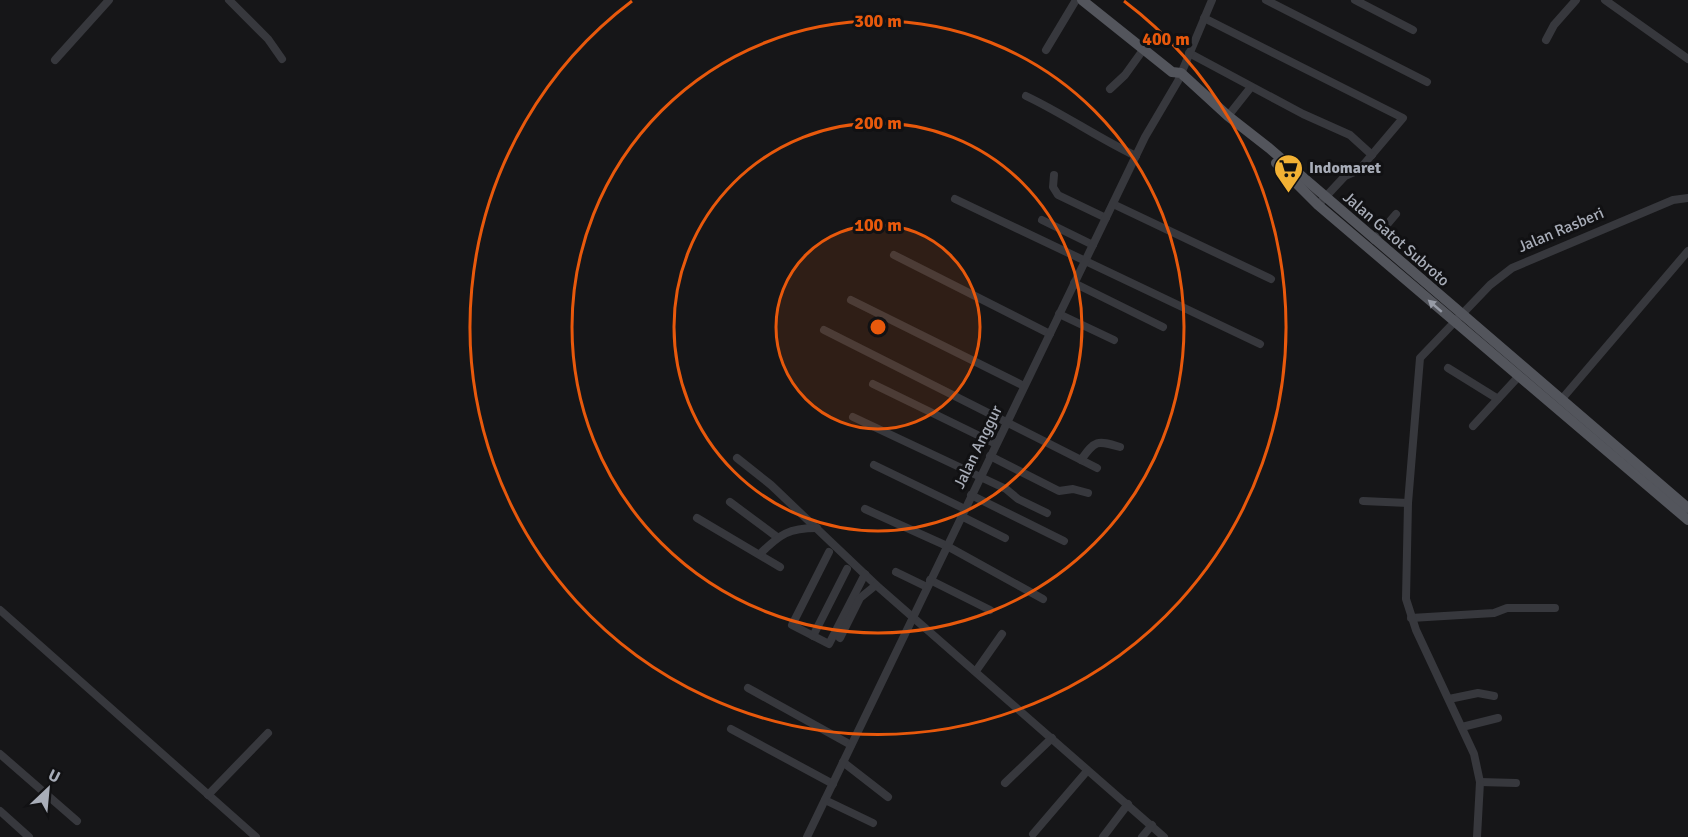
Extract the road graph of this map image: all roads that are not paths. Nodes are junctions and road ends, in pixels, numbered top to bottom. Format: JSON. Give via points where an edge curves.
{"nodes":[{"id":1,"x":109,"y":0,"type":"edge"},
{"id":2,"x":229,"y":0,"type":"edge"},
{"id":3,"x":1076,"y":0,"type":"edge"},
{"id":4,"x":1082,"y":0,"type":"edge"},
{"id":5,"x":1212,"y":0,"type":"edge"},
{"id":6,"x":1266,"y":0,"type":"edge"},
{"id":7,"x":1355,"y":0,"type":"edge"},
{"id":8,"x":1576,"y":0,"type":"edge"},
{"id":9,"x":1605,"y":0,"type":"edge"},
{"id":10,"x":1204,"y":18,"type":"junction"},
{"id":11,"x":1413,"y":30,"type":"dead end"},
{"id":12,"x":1546,"y":40,"type":"dead end"},
{"id":13,"x":1046,"y":50,"type":"dead end"},
{"id":14,"x":1143,"y":50,"type":"junction"},
{"id":15,"x":1189,"y":53,"type":"junction"},
{"id":16,"x":282,"y":59,"type":"dead end"},
{"id":17,"x":55,"y":60,"type":"dead end"},
{"id":18,"x":1688,"y":60,"type":"edge"},
{"id":19,"x":1177,"y":76,"type":"junction"},
{"id":20,"x":1427,"y":82,"type":"dead end"},
{"id":21,"x":1251,"y":87,"type":"junction"},
{"id":22,"x":1110,"y":88,"type":"dead end"},
{"id":23,"x":1026,"y":96,"type":"dead end"},
{"id":24,"x":1228,"y":116,"type":"junction"},
{"id":25,"x":1267,"y":150,"type":"junction"},
{"id":26,"x":1372,"y":155,"type":"junction"},
{"id":27,"x":1136,"y":156,"type":"junction"},
{"id":28,"x":1054,"y":175,"type":"dead end"},
{"id":29,"x":1687,"y":197,"type":"edge"},
{"id":30,"x":955,"y":199,"type":"dead end"},
{"id":31,"x":1321,"y":201,"type":"junction"},
{"id":32,"x":1113,"y":204,"type":"junction"},
{"id":33,"x":1396,"y":214,"type":"dead end"},
{"id":34,"x":1106,"y":218,"type":"junction"},
{"id":35,"x":1042,"y":220,"type":"dead end"},
{"id":36,"x":1374,"y":240,"type":"junction"},
{"id":37,"x":1093,"y":245,"type":"junction"},
{"id":38,"x":1688,"y":252,"type":"edge"},
{"id":39,"x":894,"y":255,"type":"dead end"},
{"id":40,"x":1085,"y":261,"type":"junction"},
{"id":41,"x":1271,"y":279,"type":"dead end"},
{"id":42,"x":1074,"y":283,"type":"junction"},
{"id":43,"x":851,"y":300,"type":"dead end"},
{"id":44,"x":1059,"y":314,"type":"junction"},
{"id":45,"x":1459,"y":319,"type":"junction"},
{"id":46,"x":1164,"y":327,"type":"dead end"},
{"id":47,"x":824,"y":330,"type":"dead end"},
{"id":48,"x":1050,"y":334,"type":"junction"},
{"id":49,"x":1114,"y":340,"type":"dead end"},
{"id":50,"x":1260,"y":344,"type":"dead end"},
{"id":51,"x":1448,"y":368,"type":"dead end"},
{"id":52,"x":1519,"y":376,"type":"junction"},
{"id":53,"x":873,"y":384,"type":"dead end"},
{"id":54,"x":1024,"y":386,"type":"junction"},
{"id":55,"x":1498,"y":399,"type":"junction"},
{"id":56,"x":1561,"y":400,"type":"junction"},
{"id":57,"x":853,"y":417,"type":"dead end"},
{"id":58,"x":1006,"y":424,"type":"junction"},
{"id":59,"x":1473,"y":426,"type":"dead end"},
{"id":60,"x":996,"y":444,"type":"junction"},
{"id":61,"x":1120,"y":447,"type":"dead end"},
{"id":62,"x":990,"y":456,"type":"junction"},
{"id":63,"x":736,"y":458,"type":"dead end"},
{"id":64,"x":1081,"y":460,"type":"junction"},
{"id":65,"x":874,"y":465,"type":"dead end"},
{"id":66,"x":1097,"y":468,"type":"dead end"},
{"id":67,"x":980,"y":478,"type":"junction"},
{"id":68,"x":1088,"y":493,"type":"dead end"},
{"id":69,"x":971,"y":495,"type":"junction"},
{"id":70,"x":1364,"y":501,"type":"dead end"},
{"id":71,"x":730,"y":502,"type":"dead end"},
{"id":72,"x":1408,"y":503,"type":"junction"},
{"id":73,"x":1688,"y":508,"type":"edge"},
{"id":74,"x":865,"y":509,"type":"dead end"},
{"id":75,"x":963,"y":512,"type":"junction"},
{"id":76,"x":1047,"y":513,"type":"dead end"},
{"id":77,"x":698,"y":518,"type":"dead end"},
{"id":78,"x":1688,"y":520,"type":"edge"},
{"id":79,"x":818,"y":528,"type":"junction"},
{"id":80,"x":777,"y":537,"type":"junction"},
{"id":81,"x":1005,"y":538,"type":"dead end"},
{"id":82,"x":1064,"y":541,"type":"dead end"},
{"id":83,"x":946,"y":546,"type":"junction"},
{"id":84,"x":829,"y":552,"type":"dead end"},
{"id":85,"x":760,"y":554,"type":"junction"},
{"id":86,"x":780,"y":567,"type":"dead end"},
{"id":87,"x":847,"y":569,"type":"dead end"},
{"id":88,"x":896,"y":572,"type":"dead end"},
{"id":89,"x":865,"y":574,"type":"junction"},
{"id":90,"x":928,"y":584,"type":"junction"},
{"id":91,"x":876,"y":585,"type":"junction"},
{"id":92,"x":1043,"y":599,"type":"dead end"},
{"id":93,"x":1555,"y":608,"type":"dead end"},
{"id":94,"x":0,"y":610,"type":"edge"},
{"id":95,"x":990,"y":610,"type":"dead end"},
{"id":96,"x":913,"y":615,"type":"junction"},
{"id":97,"x":1411,"y":618,"type":"junction"},
{"id":98,"x":1002,"y":634,"type":"dead end"},
{"id":99,"x":813,"y":636,"type":"junction"},
{"id":100,"x":840,"y":638,"type":"dead end"},
{"id":101,"x":976,"y":671,"type":"junction"},
{"id":102,"x":748,"y":688,"type":"dead end"},
{"id":103,"x":1494,"y":696,"type":"dead end"},
{"id":104,"x":1449,"y":699,"type":"junction"},
{"id":105,"x":1498,"y":718,"type":"dead end"},
{"id":106,"x":1462,"y":727,"type":"junction"},
{"id":107,"x":731,"y":729,"type":"dead end"},
{"id":108,"x":268,"y":733,"type":"dead end"},
{"id":109,"x":1052,"y":738,"type":"junction"},
{"id":110,"x":851,"y":745,"type":"junction"},
{"id":111,"x":0,"y":754,"type":"edge"},
{"id":112,"x":843,"y":762,"type":"junction"},
{"id":113,"x":1087,"y":771,"type":"junction"},
{"id":114,"x":1480,"y":782,"type":"junction"},
{"id":115,"x":1005,"y":783,"type":"dead end"},
{"id":116,"x":1516,"y":783,"type":"dead end"},
{"id":117,"x":833,"y":784,"type":"junction"},
{"id":118,"x":208,"y":795,"type":"junction"},
{"id":119,"x":888,"y":796,"type":"dead end"},
{"id":120,"x":825,"y":800,"type":"junction"},
{"id":121,"x":1128,"y":804,"type":"junction"},
{"id":122,"x":0,"y":811,"type":"edge"},
{"id":123,"x":77,"y":821,"type":"dead end"},
{"id":124,"x":873,"y":823,"type":"dead end"},
{"id":125,"x":1152,"y":825,"type":"junction"},
{"id":126,"x":1033,"y":834,"type":"dead end"},
{"id":127,"x":29,"y":837,"type":"edge"},
{"id":128,"x":256,"y":837,"type":"edge"},
{"id":129,"x":807,"y":837,"type":"edge"},
{"id":130,"x":1103,"y":837,"type":"edge"},
{"id":131,"x":1142,"y":837,"type":"edge"},
{"id":132,"x":1164,"y":837,"type":"edge"},
{"id":133,"x":1477,"y":837,"type":"edge"}],
"edges":[{"from":1,"to":17,"type":"street"},
{"from":2,"to":16,"type":"street","via":[[251,20]]},
{"from":3,"to":13,"type":"street"},
{"from":4,"to":14,"type":"main road","name":"Jalan Gatot Subroto"},
{"from":5,"to":10,"type":"street","name":"Jalan Anggur"},
{"from":6,"to":20,"type":"street"},
{"from":7,"to":11,"type":"street"},
{"from":8,"to":12,"type":"street"},
{"from":9,"to":18,"type":"street"},
{"from":10,"to":15,"type":"street","name":"Jalan Anggur"},
{"from":10,"to":26,"type":"street","via":[[1403,118]]},
{"from":14,"to":19,"type":"main road","name":"Jalan Gatot Subroto"},
{"from":14,"to":22,"type":"street"},
{"from":15,"to":19,"type":"street","name":"Jalan Anggur"},
{"from":15,"to":21,"type":"street"},
{"from":19,"to":24,"type":"main road","name":"Jalan Gatot Subroto"},
{"from":19,"to":25,"type":"main road"},
{"from":19,"to":27,"type":"street","name":"Jalan Anggur"},
{"from":21,"to":24,"type":"street"},
{"from":21,"to":26,"type":"street","via":[[1350,135]]},
{"from":23,"to":27,"type":"street"},
{"from":24,"to":25,"type":"main road","name":"Jalan Gatot Subroto"},
{"from":25,"to":31,"type":"main road","name":"Jalan Gatot Subroto"},
{"from":26,"to":31,"type":"street"},
{"from":27,"to":32,"type":"street","name":"Jalan Anggur"},
{"from":28,"to":34,"type":"street","via":[[1053,187],[1058,195]]},
{"from":29,"to":45,"type":"street","name":"Jalan Rasberi","via":[[1530,258],[1496,280]]},
{"from":30,"to":40,"type":"street"},
{"from":31,"to":36,"type":"main road","name":"Jalan Gatot Subroto"},
{"from":45,"to":31,"type":"main road","one_way":true},
{"from":32,"to":34,"type":"street","name":"Jalan Anggur"},
{"from":32,"to":41,"type":"street"},
{"from":33,"to":36,"type":"street"},
{"from":34,"to":37,"type":"street","name":"Jalan Anggur"},
{"from":35,"to":37,"type":"street"},
{"from":36,"to":45,"type":"main road","name":"Jalan Gatot Subroto"},
{"from":37,"to":40,"type":"street","name":"Jalan Anggur"},
{"from":38,"to":56,"type":"street"},
{"from":39,"to":48,"type":"street"},
{"from":40,"to":42,"type":"street","name":"Jalan Anggur"},
{"from":40,"to":50,"type":"street"},
{"from":42,"to":44,"type":"street","name":"Jalan Anggur"},
{"from":42,"to":46,"type":"street"},
{"from":43,"to":54,"type":"street"},
{"from":44,"to":48,"type":"street","name":"Jalan Anggur"},
{"from":44,"to":49,"type":"street"},
{"from":45,"to":52,"type":"main road"},
{"from":45,"to":56,"type":"main road","name":"Jalan Gatot Subroto"},
{"from":45,"to":72,"type":"street","name":"Jalan Rasberi","via":[[1420,358]]},
{"from":47,"to":58,"type":"street"},
{"from":48,"to":54,"type":"street","name":"Jalan Anggur"},
{"from":51,"to":55,"type":"street"},
{"from":52,"to":55,"type":"street"},
{"from":52,"to":78,"type":"main road"},
{"from":53,"to":60,"type":"street"},
{"from":54,"to":58,"type":"street","name":"Jalan Anggur"},
{"from":55,"to":59,"type":"street"},
{"from":56,"to":73,"type":"main road","name":"Jalan Gatot Subroto"},
{"from":57,"to":67,"type":"street"},
{"from":58,"to":60,"type":"street","name":"Jalan Anggur"},
{"from":58,"to":64,"type":"street"},
{"from":60,"to":62,"type":"street","name":"Jalan Anggur"},
{"from":61,"to":64,"type":"street","via":[[1095,443]]},
{"from":62,"to":67,"type":"street","name":"Jalan Anggur"},
{"from":62,"to":68,"type":"street","via":[[1059,491]]},
{"from":63,"to":79,"type":"street"},
{"from":64,"to":66,"type":"street"},
{"from":65,"to":75,"type":"street"},
{"from":67,"to":69,"type":"street","name":"Jalan Anggur"},
{"from":67,"to":76,"type":"street"},
{"from":69,"to":75,"type":"street","name":"Jalan Anggur"},
{"from":69,"to":82,"type":"street"},
{"from":70,"to":72,"type":"street"},
{"from":71,"to":80,"type":"street"},
{"from":72,"to":97,"type":"street","name":"Jalan Rasberi","via":[[1405,588]]},
{"from":74,"to":83,"type":"street"},
{"from":75,"to":81,"type":"street"},
{"from":75,"to":83,"type":"street","name":"Jalan Anggur"},
{"from":77,"to":85,"type":"street"},
{"from":79,"to":80,"type":"street","via":[[796,528]]},
{"from":79,"to":89,"type":"street"},
{"from":80,"to":85,"type":"street"},
{"from":83,"to":90,"type":"street","name":"Jalan Anggur"},
{"from":83,"to":92,"type":"street"},
{"from":84,"to":99,"type":"street","via":[[792,625]]},
{"from":85,"to":86,"type":"street"},
{"from":87,"to":99,"type":"street"},
{"from":88,"to":90,"type":"street"},
{"from":89,"to":91,"type":"street"},
{"from":89,"to":99,"type":"street","via":[[829,644]]},
{"from":90,"to":95,"type":"street"},
{"from":90,"to":96,"type":"street","name":"Jalan Anggur"},
{"from":91,"to":96,"type":"street"},
{"from":91,"to":100,"type":"street","via":[[860,597]]},
{"from":93,"to":97,"type":"street","via":[[1506,608],[1494,613]]},
{"from":94,"to":118,"type":"street"},
{"from":96,"to":101,"type":"street"},
{"from":96,"to":110,"type":"street","name":"Jalan Anggur"},
{"from":97,"to":104,"type":"street","name":"Jalan Rasberi"},
{"from":98,"to":101,"type":"street"},
{"from":101,"to":109,"type":"street"},
{"from":102,"to":110,"type":"street"},
{"from":103,"to":104,"type":"street","via":[[1478,693]]},
{"from":104,"to":106,"type":"street","name":"Jalan Rasberi"},
{"from":105,"to":106,"type":"street"},
{"from":106,"to":114,"type":"street","name":"Jalan Rasberi","via":[[1474,754]]},
{"from":107,"to":117,"type":"street"},
{"from":108,"to":118,"type":"street"},
{"from":109,"to":113,"type":"street"},
{"from":109,"to":115,"type":"street"},
{"from":110,"to":112,"type":"street","name":"Jalan Anggur"},
{"from":111,"to":123,"type":"street"},
{"from":112,"to":117,"type":"street","name":"Jalan Anggur"},
{"from":112,"to":119,"type":"street"},
{"from":113,"to":121,"type":"street"},
{"from":113,"to":126,"type":"street"},
{"from":114,"to":116,"type":"street"},
{"from":114,"to":133,"type":"street","name":"Jalan Rasberi"},
{"from":117,"to":120,"type":"street","name":"Jalan Anggur"},
{"from":118,"to":128,"type":"street"},
{"from":120,"to":124,"type":"street"},
{"from":120,"to":129,"type":"street","name":"Jalan Anggur"},
{"from":121,"to":125,"type":"street"},
{"from":121,"to":130,"type":"street"},
{"from":122,"to":127,"type":"street"},
{"from":125,"to":131,"type":"street"},
{"from":125,"to":132,"type":"street"}]}
